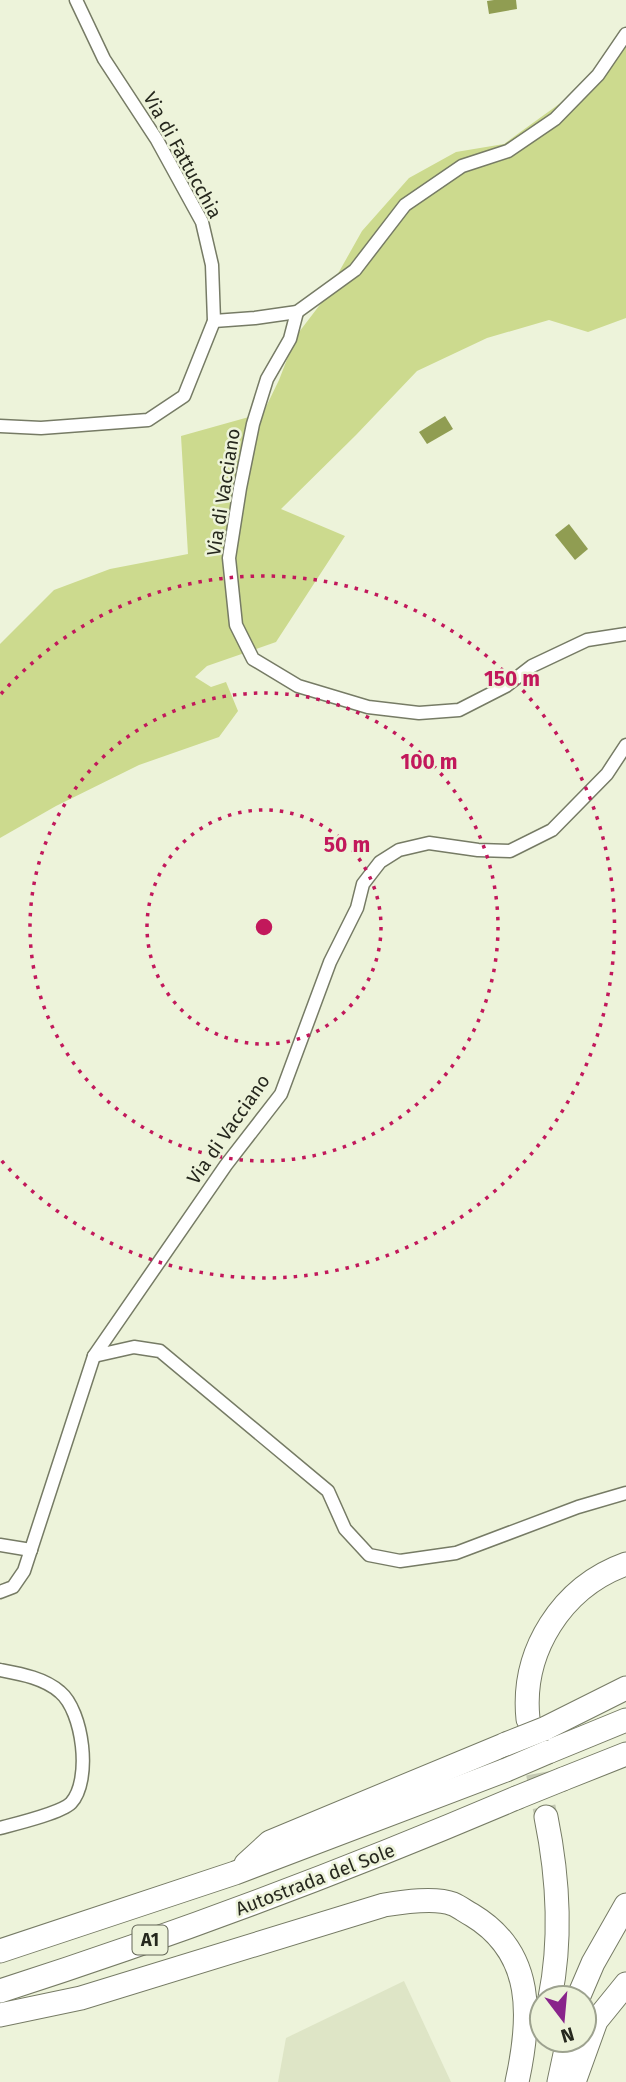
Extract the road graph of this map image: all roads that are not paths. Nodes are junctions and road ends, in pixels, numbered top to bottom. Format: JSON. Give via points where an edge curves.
{"nodes":[{"id":1,"x":76,"y":0,"type":"edge"},
{"id":2,"x":626,"y":34,"type":"edge"},
{"id":3,"x":297,"y":312,"type":"junction"},
{"id":4,"x":214,"y":321,"type":"junction"},
{"id":5,"x":0,"y":426,"type":"edge"},
{"id":6,"x":626,"y":634,"type":"edge"},
{"id":7,"x":626,"y":745,"type":"edge"},
{"id":8,"x":94,"y":1356,"type":"junction"},
{"id":9,"x":626,"y":1493,"type":"edge"},
{"id":10,"x":0,"y":1545,"type":"edge"},
{"id":11,"x":32,"y":1550,"type":"junction"},
{"id":12,"x":626,"y":1564,"type":"edge"},
{"id":13,"x":0,"y":1592,"type":"edge"},
{"id":14,"x":0,"y":1670,"type":"edge"},
{"id":15,"x":626,"y":1688,"type":"edge"},
{"id":16,"x":626,"y":1720,"type":"edge"},
{"id":17,"x":540,"y":1734,"type":"junction"},
{"id":18,"x":626,"y":1754,"type":"edge"},
{"id":19,"x":546,"y":1817,"type":"tunnel mouth"},
{"id":20,"x":0,"y":1828,"type":"edge"},
{"id":21,"x":235,"y":1873,"type":"junction"},
{"id":22,"x":626,"y":1905,"type":"edge"},
{"id":23,"x":0,"y":1951,"type":"edge"},
{"id":24,"x":553,"y":1984,"type":"edge"},
{"id":25,"x":584,"y":1984,"type":"edge"},
{"id":26,"x":626,"y":1984,"type":"edge"},
{"id":27,"x":0,"y":1991,"type":"edge"},
{"id":28,"x":0,"y":2015,"type":"edge"},
{"id":29,"x":536,"y":2054,"type":"edge"},
{"id":30,"x":565,"y":2054,"type":"edge"},
{"id":31,"x":517,"y":2082,"type":"edge"},
{"id":32,"x":527,"y":2082,"type":"edge"},
{"id":33,"x":559,"y":2082,"type":"edge"},
{"id":34,"x":574,"y":2082,"type":"edge"}],
"edges":[{"from":1,"to":4,"type":"street","name":"Via di Fattucchia","via":[[104,59],[157,140],[202,222],[212,265]]},
{"from":2,"to":3,"type":"street","via":[[598,75],[555,119],[508,151],[462,166],[405,205],[355,270]]},
{"from":3,"to":4,"type":"street"},
{"from":3,"to":6,"type":"street","name":"Via di Vacciano","via":[[253,424],[229,558],[236,625],[253,659],[298,686],[368,707],[419,713],[459,710],[506,686],[532,666],[587,640]]},
{"from":4,"to":5,"type":"street","name":"Via di Fattucchia","via":[[184,396],[148,420],[41,428]]},
{"from":7,"to":8,"type":"street","name":"Via di Vacciano","via":[[607,774],[552,830],[510,851],[429,843],[399,850],[380,862],[363,884],[281,1094],[226,1165]]},
{"from":8,"to":9,"type":"street","via":[[134,1347],[160,1351],[328,1491],[345,1529],[369,1555],[400,1561],[456,1553]]},
{"from":8,"to":11,"type":"street","name":"Via di Vacciano"},
{"from":10,"to":11,"type":"street"},
{"from":11,"to":13,"type":"street","name":"Via di Vacciano","via":[[13,1587]]},
{"from":12,"to":17,"type":"highway","via":[[590,1582],[553,1620],[533,1661],[529,1681]]},
{"from":14,"to":20,"type":"street","via":[[34,1677],[62,1693],[81,1735],[83,1780],[70,1804]]},
{"from":15,"to":17,"type":"highway"},
{"from":16,"to":17,"type":"highway","name":"Autostrada del Sole","number":"A1"},
{"from":17,"to":21,"type":"highway","bridge":true,"via":[[270,1842]]},
{"from":17,"to":21,"type":"highway","name":"Autostrada del Sole","number":"A1","bridge":true,"via":[[506,1770]]},
{"from":18,"to":27,"type":"highway","name":"Autostrada del Sole","number":"A1","bridge":true,"via":[[299,1887]]},
{"from":19,"to":24,"type":"highway","via":[[557,1907]]},
{"from":21,"to":23,"type":"highway","name":"Autostrada del Sole","number":"A1"},
{"from":22,"to":25,"type":"highway"},
{"from":26,"to":34,"type":"highway","via":[[596,2021]]},
{"from":28,"to":31,"type":"highway","via":[[81,1998],[384,1905],[411,1901],[452,1904],[484,1923],[510,1948],[523,1984],[526,2027]]},
{"from":29,"to":32,"type":"highway"},
{"from":30,"to":33,"type":"highway"}]}
